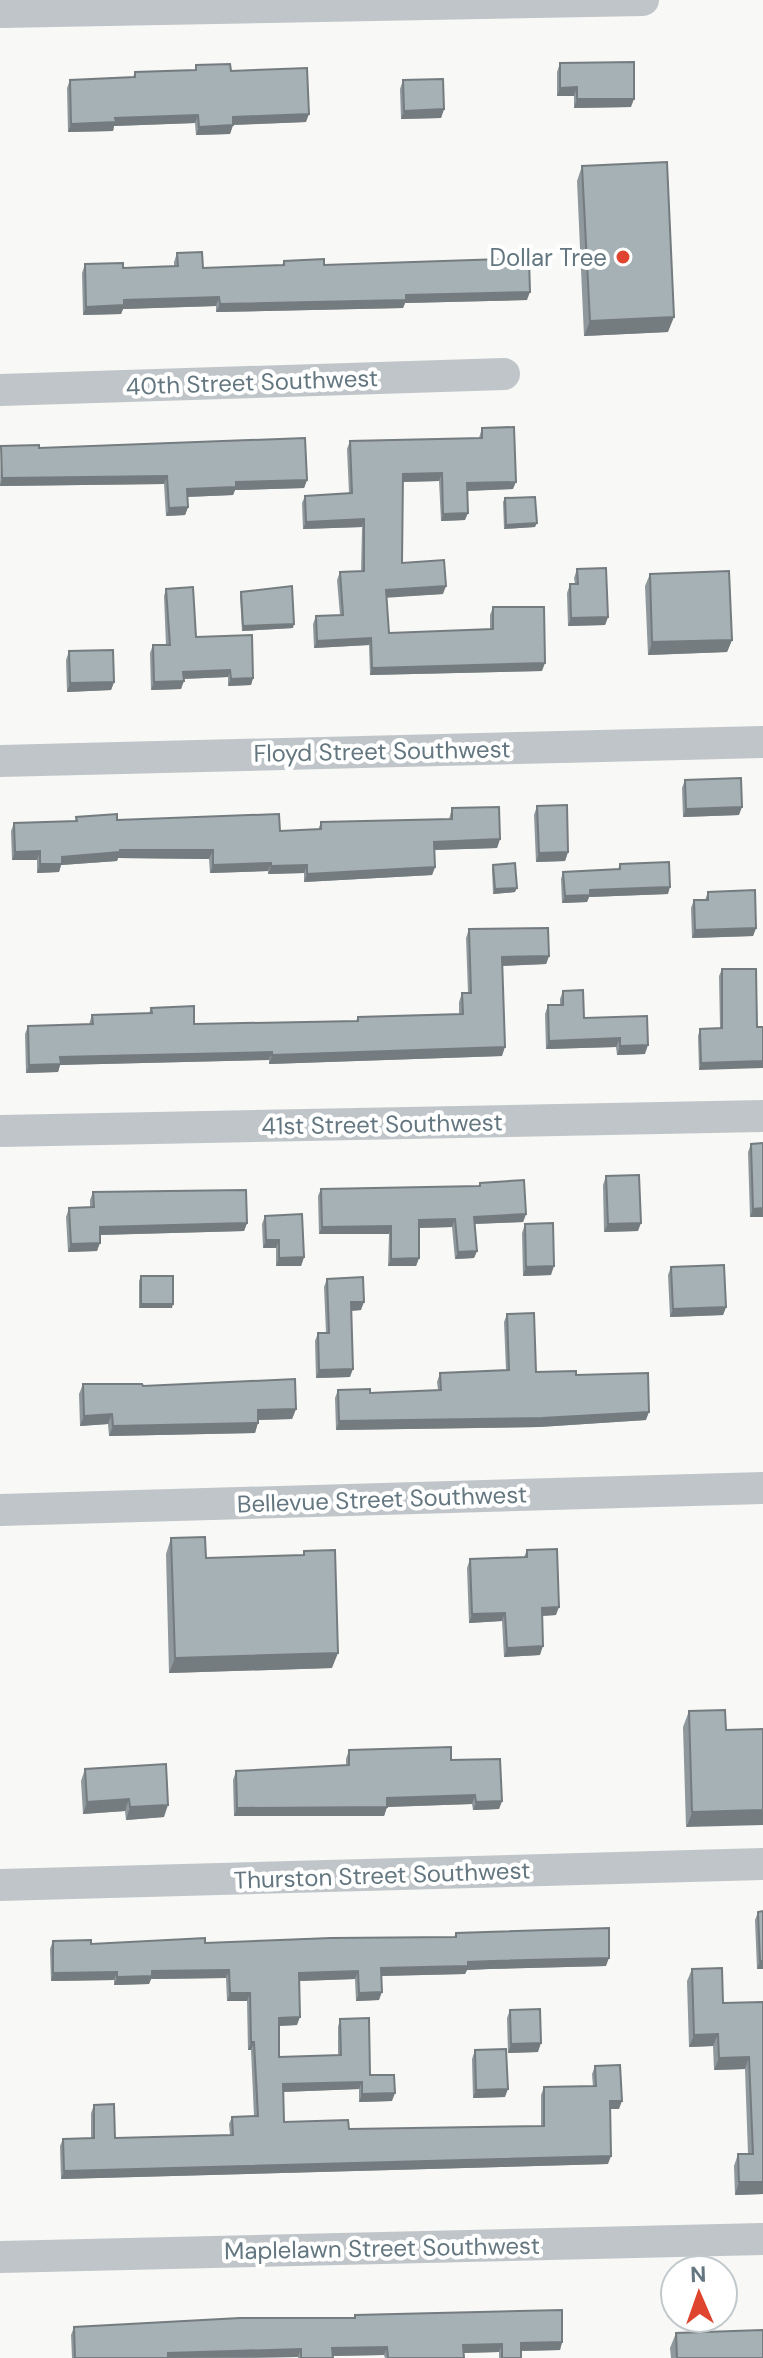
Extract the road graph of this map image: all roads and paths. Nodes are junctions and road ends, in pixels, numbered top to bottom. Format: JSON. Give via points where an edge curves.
{"nodes":[{"id":1,"x":643,"y":0,"type":"edge"},
{"id":2,"x":0,"y":12,"type":"edge"},
{"id":3,"x":504,"y":374,"type":"dead end"},
{"id":4,"x":0,"y":390,"type":"edge"},
{"id":5,"x":763,"y":742,"type":"edge"},
{"id":6,"x":0,"y":761,"type":"edge"},
{"id":7,"x":763,"y":1116,"type":"edge"},
{"id":8,"x":0,"y":1131,"type":"edge"},
{"id":9,"x":763,"y":1488,"type":"edge"},
{"id":10,"x":0,"y":1510,"type":"edge"},
{"id":11,"x":763,"y":1864,"type":"edge"},
{"id":12,"x":0,"y":1885,"type":"edge"},
{"id":13,"x":763,"y":2239,"type":"edge"},
{"id":14,"x":0,"y":2257,"type":"edge"}],
"edges":[{"from":1,"to":2,"type":"street"},
{"from":3,"to":4,"type":"street","name":"40th Street Southwest"},
{"from":5,"to":6,"type":"street","name":"Floyd Street Southwest"},
{"from":7,"to":8,"type":"street","name":"41st Street Southwest"},
{"from":9,"to":10,"type":"street","name":"Bellevue Street Southwest"},
{"from":11,"to":12,"type":"street","name":"Thurston Street Southwest"},
{"from":13,"to":14,"type":"street","name":"Maplelawn Street Southwest"}]}
